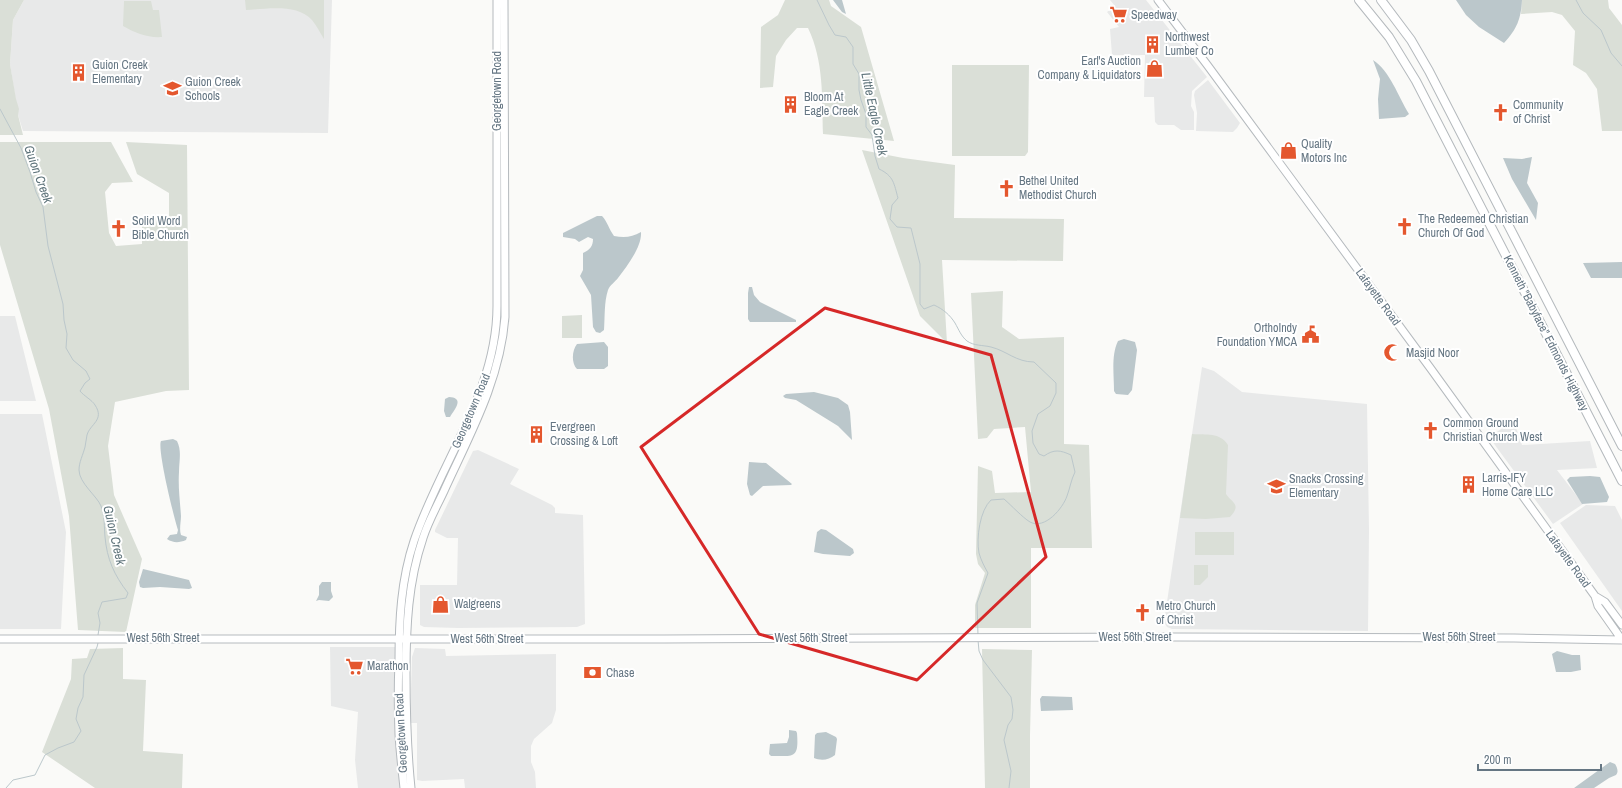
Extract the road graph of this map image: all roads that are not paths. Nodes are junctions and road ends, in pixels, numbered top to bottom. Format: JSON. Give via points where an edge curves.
{"nodes":[{"id":1,"x":497,"y":0,"type":"edge"},
{"id":2,"x":504,"y":0,"type":"edge"},
{"id":3,"x":1158,"y":0,"type":"edge"},
{"id":4,"x":1359,"y":0,"type":"edge"},
{"id":5,"x":1382,"y":0,"type":"edge"},
{"id":6,"x":490,"y":376,"type":"junction"},
{"id":7,"x":1622,"y":446,"type":"edge"},
{"id":8,"x":1622,"y":481,"type":"edge"},
{"id":9,"x":1595,"y":596,"type":"junction"},
{"id":10,"x":1622,"y":625,"type":"edge"},
{"id":11,"x":403,"y":638,"type":"junction"},
{"id":12,"x":0,"y":639,"type":"edge"},
{"id":13,"x":1622,"y":640,"type":"edge"},
{"id":14,"x":404,"y":788,"type":"edge"},
{"id":15,"x":411,"y":788,"type":"edge"}],
"edges":[{"from":1,"to":6,"type":"main road","name":"Georgetown Road","via":[[497,316]]},
{"from":2,"to":6,"type":"main road","name":"Georgetown Road","via":[[505,318],[502,343]]},
{"from":3,"to":9,"type":"main road","name":"Lafayette Road"},
{"from":4,"to":8,"type":"highway","name":"Kenneth \"Babyface\" Edmonds Highway","via":[[1389,37],[1416,80]]},
{"from":5,"to":7,"type":"highway","name":"Kenneth \"Babyface\" Edmonds Highway","via":[[1429,71]]},
{"from":6,"to":11,"type":"main road","name":"Georgetown Road","via":[[485,400],[416,558]]},
{"from":9,"to":10,"type":"main road","name":"Lafayette Road","via":[[1605,602]]},
{"from":9,"to":13,"type":"main road","name":"Lafayette Road","via":[[1598,606]]},
{"from":11,"to":12,"type":"main road","name":"West 56th Street"},
{"from":11,"to":13,"type":"main road","name":"West 56th Street","via":[[1462,637]]},
{"from":11,"to":14,"type":"main road","name":"Georgetown Road","via":[[399,728]]},
{"from":11,"to":15,"type":"main road","name":"Georgetown Road"}]}
